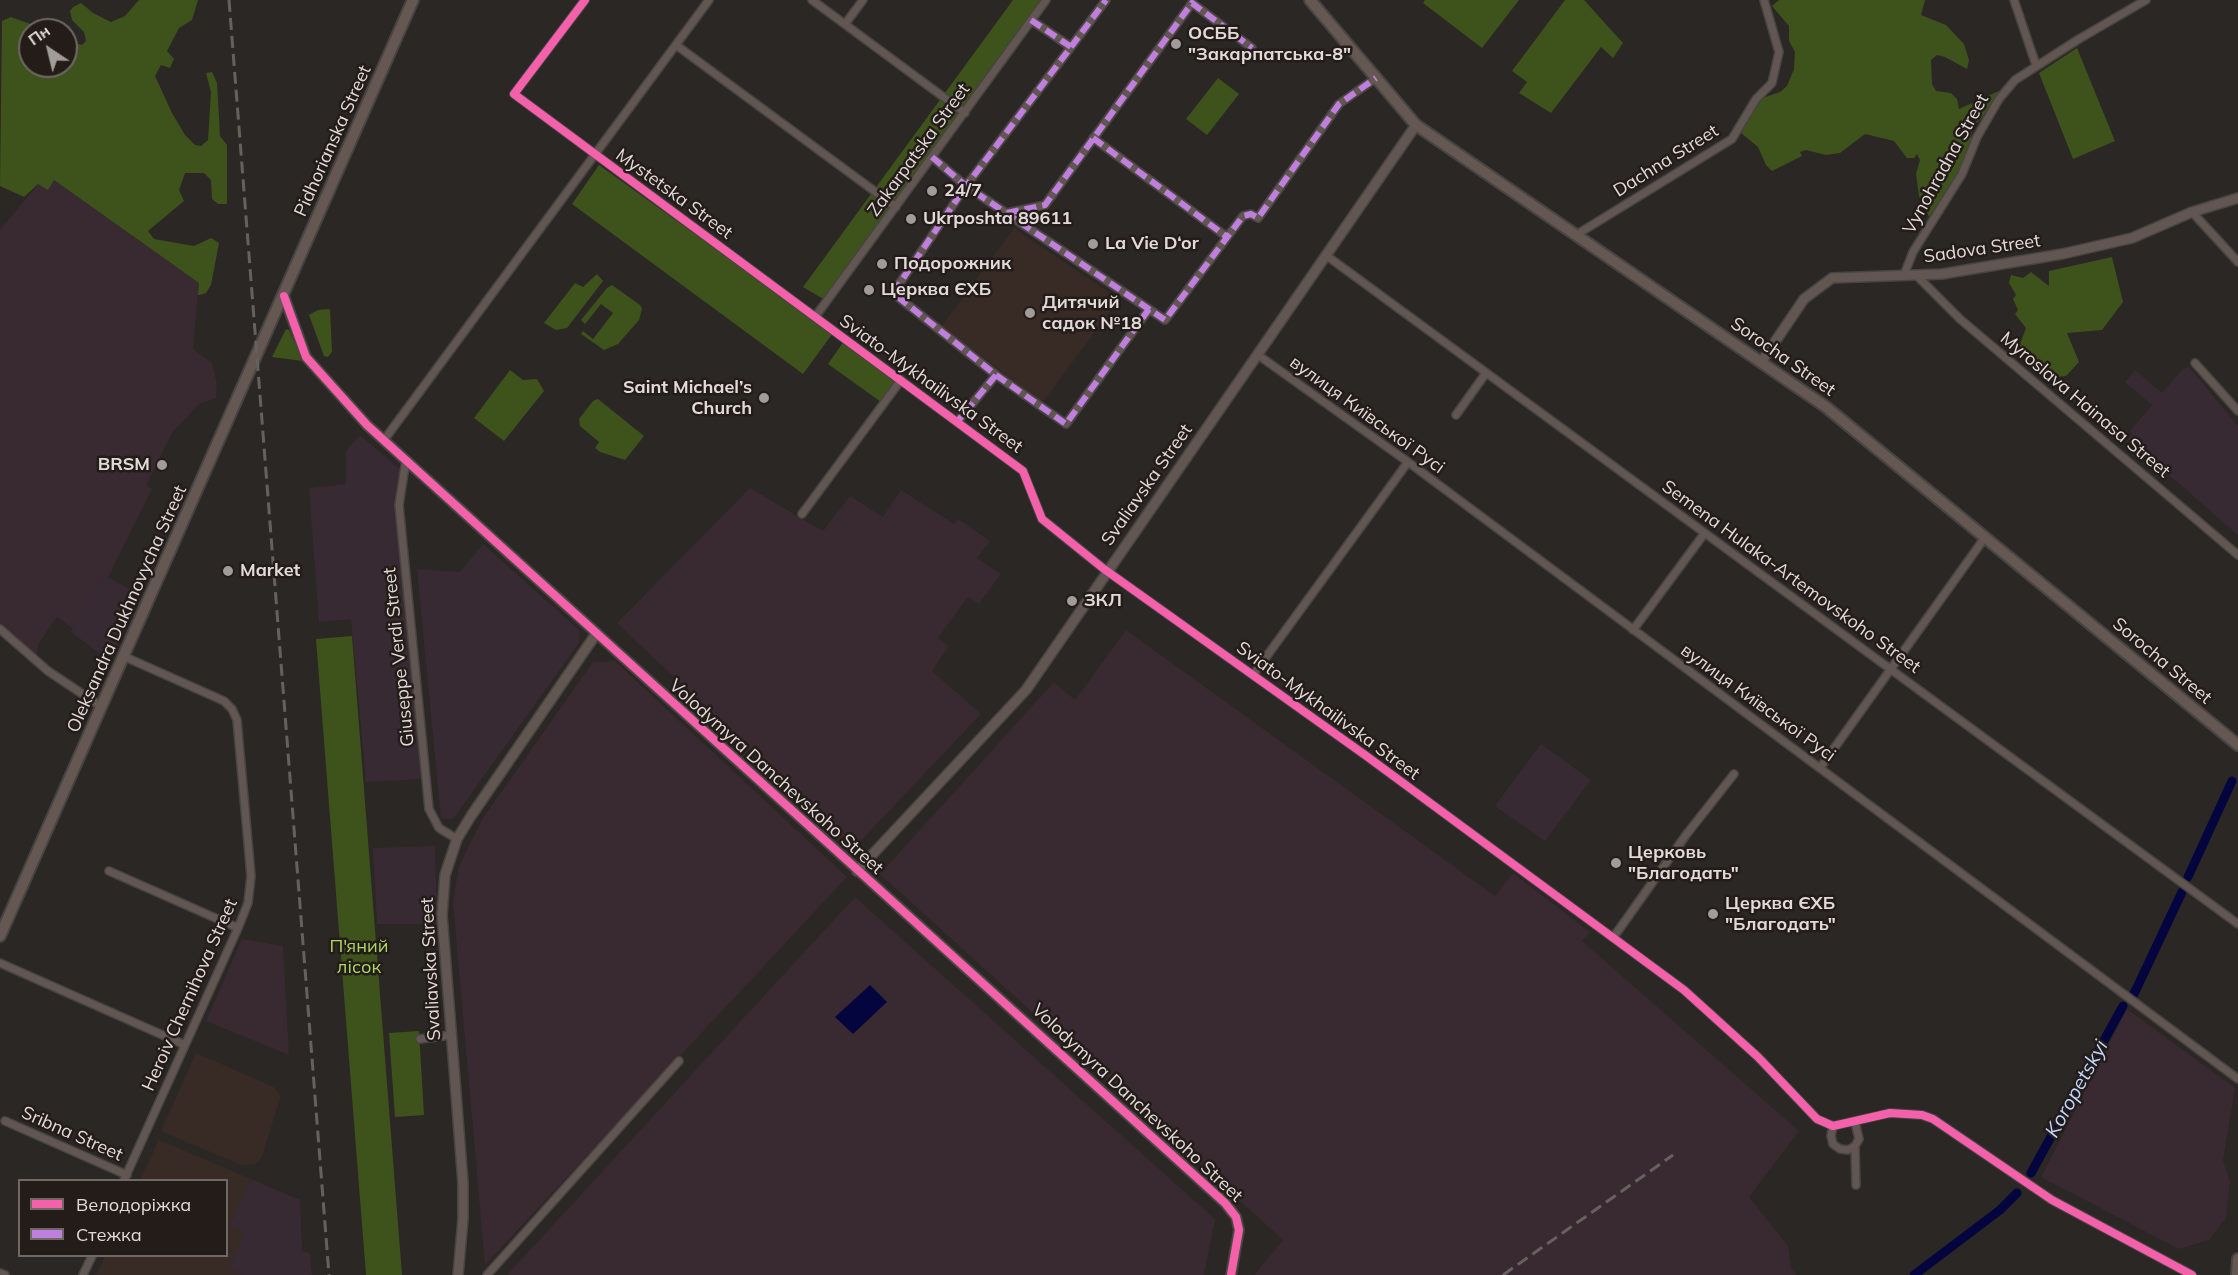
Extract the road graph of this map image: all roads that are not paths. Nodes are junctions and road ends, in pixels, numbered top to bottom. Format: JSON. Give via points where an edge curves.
{"nodes":[{"id":1,"x":413,"y":0,"type":"edge"},
{"id":2,"x":585,"y":0,"type":"edge"},
{"id":3,"x":709,"y":0,"type":"edge"},
{"id":4,"x":812,"y":0,"type":"edge"},
{"id":5,"x":863,"y":0,"type":"edge"},
{"id":6,"x":1046,"y":0,"type":"edge"},
{"id":7,"x":1106,"y":0,"type":"edge"},
{"id":8,"x":1310,"y":0,"type":"edge"},
{"id":9,"x":1764,"y":0,"type":"edge"},
{"id":10,"x":2014,"y":0,"type":"edge"},
{"id":11,"x":2146,"y":0,"type":"edge"},
{"id":12,"x":1193,"y":2,"type":"edge"},
{"id":13,"x":1031,"y":20,"type":"junction"},
{"id":14,"x":845,"y":24,"type":"junction"},
{"id":15,"x":676,"y":45,"type":"junction"},
{"id":16,"x":1071,"y":47,"type":"junction"},
{"id":17,"x":1252,"y":48,"type":"dead end"},
{"id":18,"x":2036,"y":65,"type":"junction"},
{"id":19,"x":1376,"y":78,"type":"junction"},
{"id":20,"x":965,"y":113,"type":"junction"},
{"id":21,"x":1416,"y":125,"type":"junction"},
{"id":22,"x":1093,"y":138,"type":"junction"},
{"id":23,"x":595,"y":154,"type":"junction"},
{"id":24,"x":932,"y":157,"type":"junction"},
{"id":25,"x":966,"y":186,"type":"junction"},
{"id":26,"x":2238,"y":198,"type":"edge"},
{"id":27,"x":896,"y":207,"type":"junction"},
{"id":28,"x":2192,"y":212,"type":"junction"},
{"id":29,"x":1007,"y":213,"type":"junction"},
{"id":30,"x":1576,"y":235,"type":"junction"},
{"id":31,"x":1227,"y":237,"type":"junction"},
{"id":32,"x":1327,"y":256,"type":"junction"},
{"id":33,"x":2238,"y":262,"type":"edge"},
{"id":34,"x":1904,"y":275,"type":"junction"},
{"id":35,"x":1916,"y":275,"type":"junction"},
{"id":36,"x":284,"y":296,"type":"junction"},
{"id":37,"x":1149,"y":309,"type":"junction"},
{"id":38,"x":815,"y":317,"type":"junction"},
{"id":39,"x":1258,"y":355,"type":"junction"},
{"id":40,"x":1762,"y":361,"type":"junction"},
{"id":41,"x":2195,"y":363,"type":"dead end"},
{"id":42,"x":1486,"y":373,"type":"junction"},
{"id":43,"x":996,"y":375,"type":"junction"},
{"id":44,"x":901,"y":380,"type":"junction"},
{"id":45,"x":2238,"y":411,"type":"edge"},
{"id":46,"x":1456,"y":415,"type":"dead end"},
{"id":47,"x":957,"y":422,"type":"junction"},
{"id":48,"x":384,"y":440,"type":"junction"},
{"id":49,"x":406,"y":460,"type":"junction"},
{"id":50,"x":1408,"y":462,"type":"junction"},
{"id":51,"x":802,"y":514,"type":"dead end"},
{"id":52,"x":1704,"y":534,"type":"junction"},
{"id":53,"x":1986,"y":536,"type":"junction"},
{"id":54,"x":2238,"y":555,"type":"edge"},
{"id":55,"x":1108,"y":572,"type":"junction"},
{"id":56,"x":0,"y":629,"type":"edge"},
{"id":57,"x":1634,"y":630,"type":"junction"},
{"id":58,"x":596,"y":634,"type":"junction"},
{"id":59,"x":123,"y":656,"type":"junction"},
{"id":60,"x":1892,"y":668,"type":"junction"},
{"id":61,"x":1253,"y":675,"type":"junction"},
{"id":62,"x":102,"y":707,"type":"junction"},
{"id":63,"x":2238,"y":745,"type":"edge"},
{"id":64,"x":1820,"y":768,"type":"junction"},
{"id":65,"x":1734,"y":774,"type":"dead end"},
{"id":66,"x":457,"y":839,"type":"junction"},
{"id":67,"x":109,"y":871,"type":"dead end"},
{"id":68,"x":857,"y":871,"type":"junction"},
{"id":69,"x":2238,"y":924,"type":"edge"},
{"id":70,"x":238,"y":928,"type":"junction"},
{"id":71,"x":0,"y":936,"type":"edge"},
{"id":72,"x":1613,"y":938,"type":"junction"},
{"id":73,"x":0,"y":963,"type":"edge"},
{"id":74,"x":452,"y":1035,"type":"junction"},
{"id":75,"x":420,"y":1039,"type":"dead end"},
{"id":76,"x":185,"y":1045,"type":"junction"},
{"id":77,"x":679,"y":1061,"type":"dead end"},
{"id":78,"x":2238,"y":1079,"type":"edge"},
{"id":79,"x":5,"y":1121,"type":"dead end"},
{"id":80,"x":1855,"y":1122,"type":"junction"},
{"id":81,"x":1833,"y":1126,"type":"junction"},
{"id":82,"x":1852,"y":1148,"type":"junction"},
{"id":83,"x":126,"y":1178,"type":"edge"},
{"id":84,"x":1856,"y":1185,"type":"dead end"},
{"id":85,"x":92,"y":1257,"type":"edge"},
{"id":86,"x":2238,"y":1259,"type":"edge"},
{"id":87,"x":0,"y":1273,"type":"edge"},
{"id":88,"x":5,"y":1275,"type":"edge"},
{"id":89,"x":83,"y":1275,"type":"edge"},
{"id":90,"x":458,"y":1275,"type":"edge"},
{"id":91,"x":487,"y":1275,"type":"edge"},
{"id":92,"x":1231,"y":1275,"type":"edge"},
{"id":93,"x":2192,"y":1275,"type":"edge"},
{"id":94,"x":2237,"y":1275,"type":"edge"}],
"edges":[{"from":1,"to":36,"type":"main road","name":"Pidhorianska Street"},
{"from":2,"to":23,"type":"street","name":"Mystetska Street","via":[[514,94]]},
{"from":3,"to":15,"type":"street"},
{"from":4,"to":14,"type":"street"},
{"from":5,"to":14,"type":"street"},
{"from":6,"to":13,"type":"street","name":"Zakarpatska Street"},
{"from":7,"to":16,"type":"street"},
{"from":8,"to":19,"type":"main road","name":"Sorocha Street"},
{"from":9,"to":30,"type":"street","name":"Dachna Street","via":[[1779,52],[1772,83],[1756,99],[1732,139]]},
{"from":10,"to":18,"type":"street"},
{"from":11,"to":18,"type":"street","name":"Vynohradna Street"},
{"from":12,"to":17,"type":"street"},
{"from":12,"to":22,"type":"street"},
{"from":13,"to":16,"type":"street"},
{"from":13,"to":20,"type":"street","name":"Zakarpatska Street"},
{"from":14,"to":20,"type":"street"},
{"from":15,"to":23,"type":"street"},
{"from":15,"to":27,"type":"street"},
{"from":16,"to":25,"type":"street"},
{"from":18,"to":34,"type":"street","name":"Vynohradna Street","via":[[2015,80],[2000,99],[1977,137],[1962,174],[1913,252]]},
{"from":19,"to":21,"type":"main road","name":"Sorocha Street"},
{"from":19,"to":31,"type":"street","via":[[1339,104],[1258,218],[1251,214],[1243,216]]},
{"from":20,"to":24,"type":"street","name":"Zakarpatska Street"},
{"from":21,"to":30,"type":"main road","name":"Sorocha Street"},
{"from":21,"to":32,"type":"street","name":"Svaliavska Street"},
{"from":22,"to":29,"type":"street","via":[[1045,205]]},
{"from":22,"to":31,"type":"street"},
{"from":23,"to":38,"type":"street","name":"Mystetska Street"},
{"from":23,"to":48,"type":"street"},
{"from":24,"to":25,"type":"street"},
{"from":24,"to":27,"type":"street","name":"Zakarpatska Street"},
{"from":25,"to":29,"type":"street"},
{"from":25,"to":43,"type":"street","via":[[893,293]]},
{"from":26,"to":28,"type":"street","name":"Sadova Street"},
{"from":27,"to":38,"type":"street","name":"Zakarpatska Street"},
{"from":28,"to":33,"type":"street"},
{"from":28,"to":35,"type":"street","name":"Sadova Street","via":[[2132,238],[2062,254]]},
{"from":29,"to":37,"type":"street"},
{"from":30,"to":40,"type":"main road","name":"Sorocha Street"},
{"from":31,"to":37,"type":"street","via":[[1165,320]]},
{"from":32,"to":39,"type":"street","name":"Svaliavska Street"},
{"from":32,"to":42,"type":"street","name":"Semena Hulaka-Artemovskoho Street"},
{"from":34,"to":35,"type":"street","name":"Sadova Street"},
{"from":34,"to":40,"type":"street","name":"Sadova Street","via":[[1832,278],[1804,298]]},
{"from":35,"to":54,"type":"street","name":"Myroslava Hainasa Street","via":[[1960,319]]},
{"from":36,"to":48,"type":"street","name":"Volodymyra Danchevskoho Street","via":[[306,357],[340,398]]},
{"from":36,"to":59,"type":"main road","name":"Oleksandra Dukhnovycha Street"},
{"from":37,"to":43,"type":"street","via":[[1066,424]]},
{"from":38,"to":44,"type":"street","name":"Sviato-Mykhailivska Street"},
{"from":39,"to":50,"type":"street","name":"вулиця Київської Русі"},
{"from":39,"to":55,"type":"street","name":"Svaliavska Street"},
{"from":40,"to":53,"type":"main road","name":"Sorocha Street","via":[[1826,407]]},
{"from":41,"to":45,"type":"street"},
{"from":42,"to":46,"type":"street"},
{"from":42,"to":52,"type":"street","name":"Semena Hulaka-Artemovskoho Street"},
{"from":43,"to":47,"type":"street"},
{"from":44,"to":47,"type":"street","name":"Sviato-Mykhailivska Street"},
{"from":44,"to":51,"type":"street"},
{"from":47,"to":55,"type":"street","name":"Sviato-Mykhailivska Street","via":[[1023,471],[1042,519]]},
{"from":48,"to":49,"type":"street","name":"Volodymyra Danchevskoho Street"},
{"from":49,"to":58,"type":"street","name":"Volodymyra Danchevskoho Street"},
{"from":49,"to":66,"type":"street","name":"Giuseppe Verdi Street","via":[[399,505],[429,809],[440,828]]},
{"from":50,"to":57,"type":"street","name":"вулиця Київської Русі"},
{"from":50,"to":61,"type":"street"},
{"from":52,"to":57,"type":"street"},
{"from":52,"to":60,"type":"street","name":"Semena Hulaka-Artemovskoho Street"},
{"from":53,"to":60,"type":"street"},
{"from":53,"to":63,"type":"main road","name":"Sorocha Street"},
{"from":55,"to":61,"type":"street","name":"Sviato-Mykhailivska Street"},
{"from":55,"to":68,"type":"street","name":"Svaliavska Street","via":[[1026,690]]},
{"from":56,"to":62,"type":"street","via":[[48,671]]},
{"from":57,"to":64,"type":"street","name":"вулиця Київської Русі"},
{"from":58,"to":66,"type":"street","name":"Svaliavska Street"},
{"from":58,"to":68,"type":"street","name":"Volodymyra Danchevskoho Street"},
{"from":59,"to":62,"type":"main road","name":"Oleksandra Dukhnovycha Street"},
{"from":59,"to":70,"type":"street","name":"Heroiv Chernihova Street","via":[[224,701],[237,720],[251,876],[248,903]]},
{"from":60,"to":64,"type":"street"},
{"from":60,"to":69,"type":"street","name":"Semena Hulaka-Artemovskoho Street"},
{"from":61,"to":72,"type":"street","name":"Sviato-Mykhailivska Street"},
{"from":62,"to":71,"type":"main road","name":"Oleksandra Dukhnovycha Street"},
{"from":64,"to":78,"type":"street","name":"вулиця Київської Русі"},
{"from":65,"to":72,"type":"street"},
{"from":66,"to":74,"type":"street","name":"Svaliavska Street","via":[[442,895]]},
{"from":67,"to":70,"type":"street"},
{"from":68,"to":92,"type":"street","name":"Volodymyra Danchevskoho Street","via":[[1232,1210],[1239,1230]]},
{"from":70,"to":76,"type":"street","name":"Heroiv Chernihova Street"},
{"from":72,"to":81,"type":"street","name":"Sviato-Mykhailivska Street","via":[[1704,1006],[1817,1119]]},
{"from":73,"to":76,"type":"street"},
{"from":74,"to":75,"type":"street"},
{"from":74,"to":90,"type":"street","name":"Svaliavska Street","via":[[464,1183]]},
{"from":76,"to":83,"type":"street","name":"Heroiv Chernihova Street"},
{"from":77,"to":91,"type":"street"},
{"from":79,"to":83,"type":"street","name":"Sribna Street"},
{"from":80,"to":81,"type":"street"},
{"from":80,"to":82,"type":"street","via":[[1860,1135]]},
{"from":80,"to":93,"type":"street","via":[[1901,1113],[1933,1119],[2052,1200]]},
{"from":81,"to":82,"type":"street","via":[[1833,1144],[1840,1149]]},
{"from":82,"to":84,"type":"street"},
{"from":85,"to":89,"type":"street"},
{"from":86,"to":94,"type":"main road"},
{"from":87,"to":88,"type":"street"}]}
